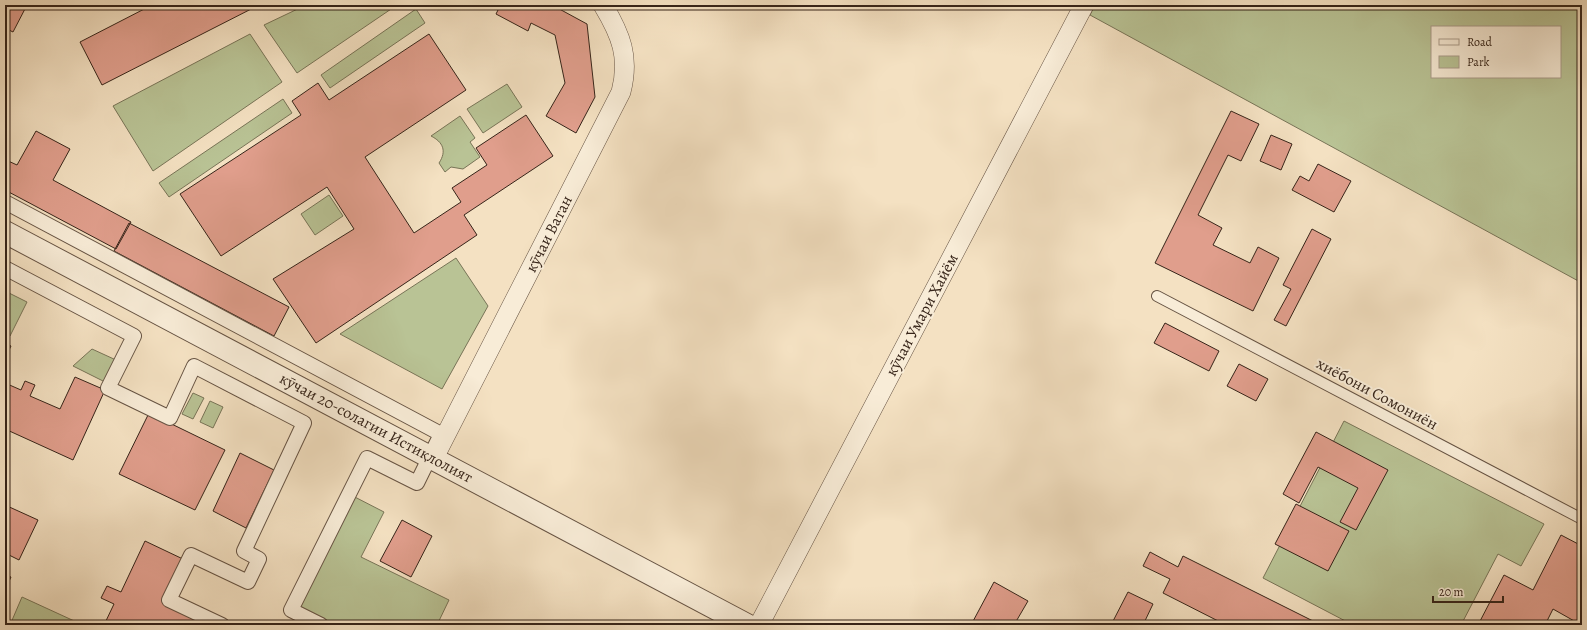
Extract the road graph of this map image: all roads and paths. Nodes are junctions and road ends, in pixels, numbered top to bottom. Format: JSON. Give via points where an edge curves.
{"nodes":[{"id":1,"x":603,"y":5,"type":"edge"},
{"id":2,"x":1084,"y":5,"type":"edge"},
{"id":3,"x":5,"y":202,"type":"edge"},
{"id":4,"x":5,"y":232,"type":"edge"},
{"id":5,"x":5,"y":268,"type":"edge"},
{"id":6,"x":1157,"y":296,"type":"dead end"},
{"id":7,"x":432,"y":457,"type":"junction"},
{"id":8,"x":1582,"y":520,"type":"edge"},
{"id":9,"x":222,"y":625,"type":"edge"},
{"id":10,"x":322,"y":625,"type":"edge"},
{"id":11,"x":747,"y":625,"type":"edge"},
{"id":12,"x":759,"y":625,"type":"edge"}],
"edges":[{"from":1,"to":7,"type":"street","name":"кӯчаи Ватан","via":[[616,28],[625,59],[625,76],[621,92]]},
{"from":2,"to":12,"type":"street","name":"кӯчаи Умари Хайём"},
{"from":3,"to":7,"type":"street","via":[[441,434]]},
{"from":4,"to":7,"type":"street","name":"кӯчаи 20-солагии Истиқлолият"},
{"from":5,"to":9,"type":"street","via":[[134,336],[108,388],[170,418],[194,366],[304,423],[244,551],[259,559],[248,582],[191,555],[169,600]]},
{"from":6,"to":8,"type":"lane","name":"хиёбони Сомониён"},
{"from":7,"to":10,"type":"street","via":[[417,483],[367,458],[291,610]]},
{"from":7,"to":11,"type":"street","name":"кӯчаи 20-солагии Истиқлолият"}]}
